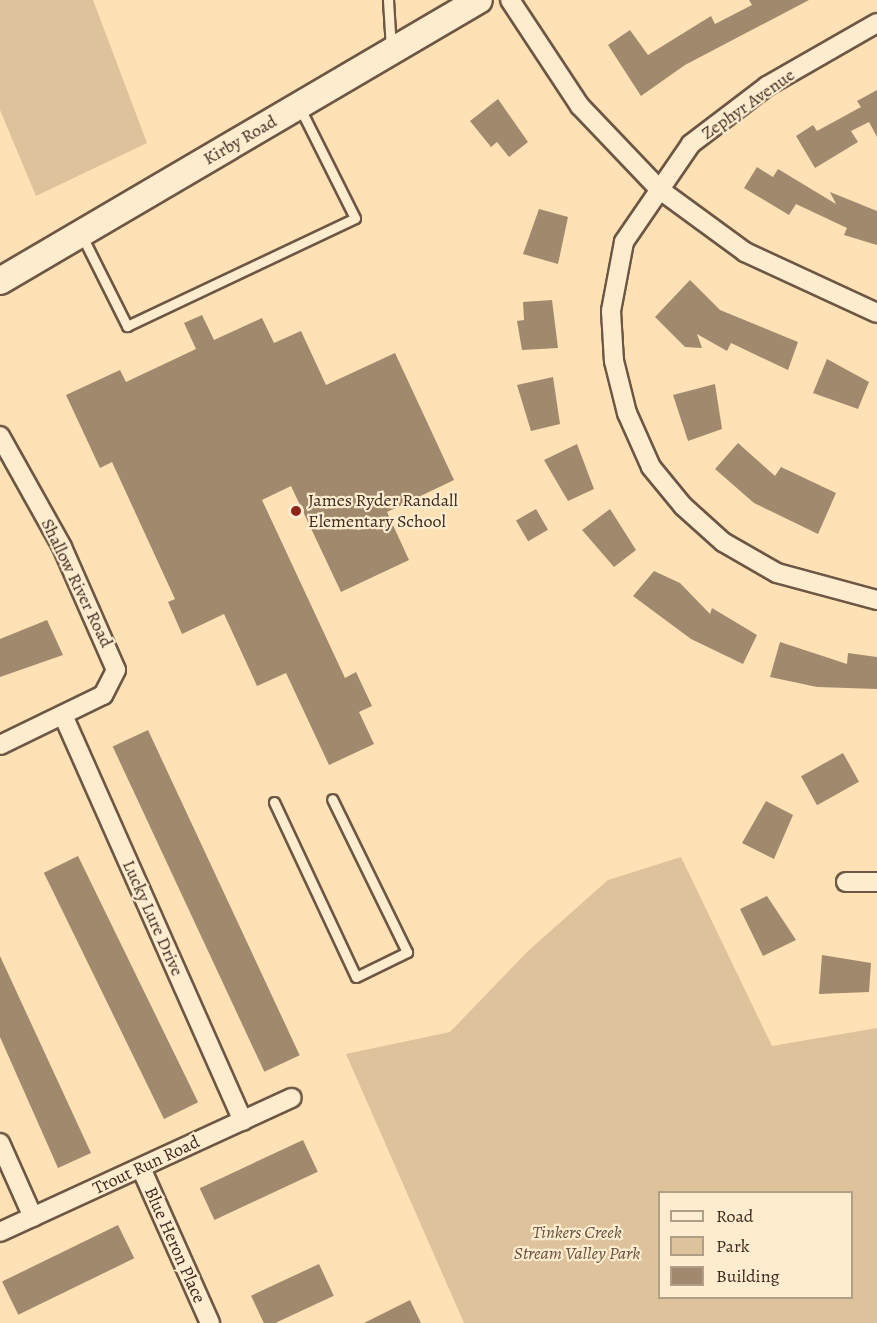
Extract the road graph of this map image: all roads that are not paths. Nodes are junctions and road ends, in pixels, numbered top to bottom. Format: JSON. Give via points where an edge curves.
{"nodes":[{"id":1,"x":388,"y":0,"type":"edge"},
{"id":2,"x":479,"y":0,"type":"edge"},
{"id":3,"x":510,"y":0,"type":"edge"},
{"id":4,"x":877,"y":23,"type":"edge"},
{"id":5,"x":391,"y":52,"type":"junction"},
{"id":6,"x":299,"y":106,"type":"junction"},
{"id":7,"x":659,"y":189,"type":"junction"},
{"id":8,"x":81,"y":233,"type":"junction"},
{"id":9,"x":0,"y":280,"type":"edge"},
{"id":10,"x":877,"y":313,"type":"edge"},
{"id":11,"x":0,"y":436,"type":"edge"},
{"id":12,"x":877,"y":600,"type":"edge"},
{"id":13,"x":63,"y":715,"type":"junction"},
{"id":14,"x":0,"y":745,"type":"edge"},
{"id":15,"x":332,"y":799,"type":"dead end"},
{"id":16,"x":274,"y":802,"type":"dead end"},
{"id":17,"x":846,"y":882,"type":"dead end"},
{"id":18,"x":877,"y":882,"type":"edge"},
{"id":19,"x":292,"y":1098,"type":"dead end"},
{"id":20,"x":243,"y":1121,"type":"junction"},
{"id":21,"x":0,"y":1143,"type":"edge"},
{"id":22,"x":141,"y":1168,"type":"junction"},
{"id":23,"x":33,"y":1217,"type":"junction"},
{"id":24,"x":0,"y":1232,"type":"edge"},
{"id":25,"x":210,"y":1323,"type":"edge"}],
"edges":[{"from":1,"to":5,"type":"lane"},
{"from":2,"to":5,"type":"main road","name":"Kirby Road"},
{"from":3,"to":7,"type":"street","via":[[580,106]]},
{"from":4,"to":7,"type":"street","name":"Zephyr Avenue","via":[[737,106],[691,144]]},
{"from":5,"to":6,"type":"main road","name":"Kirby Road"},
{"from":6,"to":8,"type":"main road","name":"Kirby Road"},
{"from":6,"to":8,"type":"lane","via":[[355,218],[127,326]]},
{"from":7,"to":10,"type":"street","via":[[745,252]]},
{"from":7,"to":12,"type":"street","name":"Zephyr Avenue","via":[[624,242],[614,284],[614,361],[639,445],[683,507],[741,553],[815,586]]},
{"from":8,"to":9,"type":"main road","name":"Kirby Road"},
{"from":11,"to":13,"type":"street","name":"Shallow River Road","via":[[113,656],[116,670],[103,695]]},
{"from":13,"to":14,"type":"street","name":"Shallow River Road"},
{"from":13,"to":20,"type":"street","name":"Lucky Lure Drive"},
{"from":15,"to":16,"type":"lane","via":[[406,952],[356,977]]},
{"from":17,"to":18,"type":"street"},
{"from":19,"to":20,"type":"street","name":"Trout Run Road"},
{"from":20,"to":22,"type":"street","name":"Trout Run Road"},
{"from":21,"to":23,"type":"street"},
{"from":22,"to":23,"type":"street","name":"Trout Run Road"},
{"from":22,"to":25,"type":"street","name":"Blue Heron Place"},
{"from":23,"to":24,"type":"street","name":"Trout Run Road"}]}
